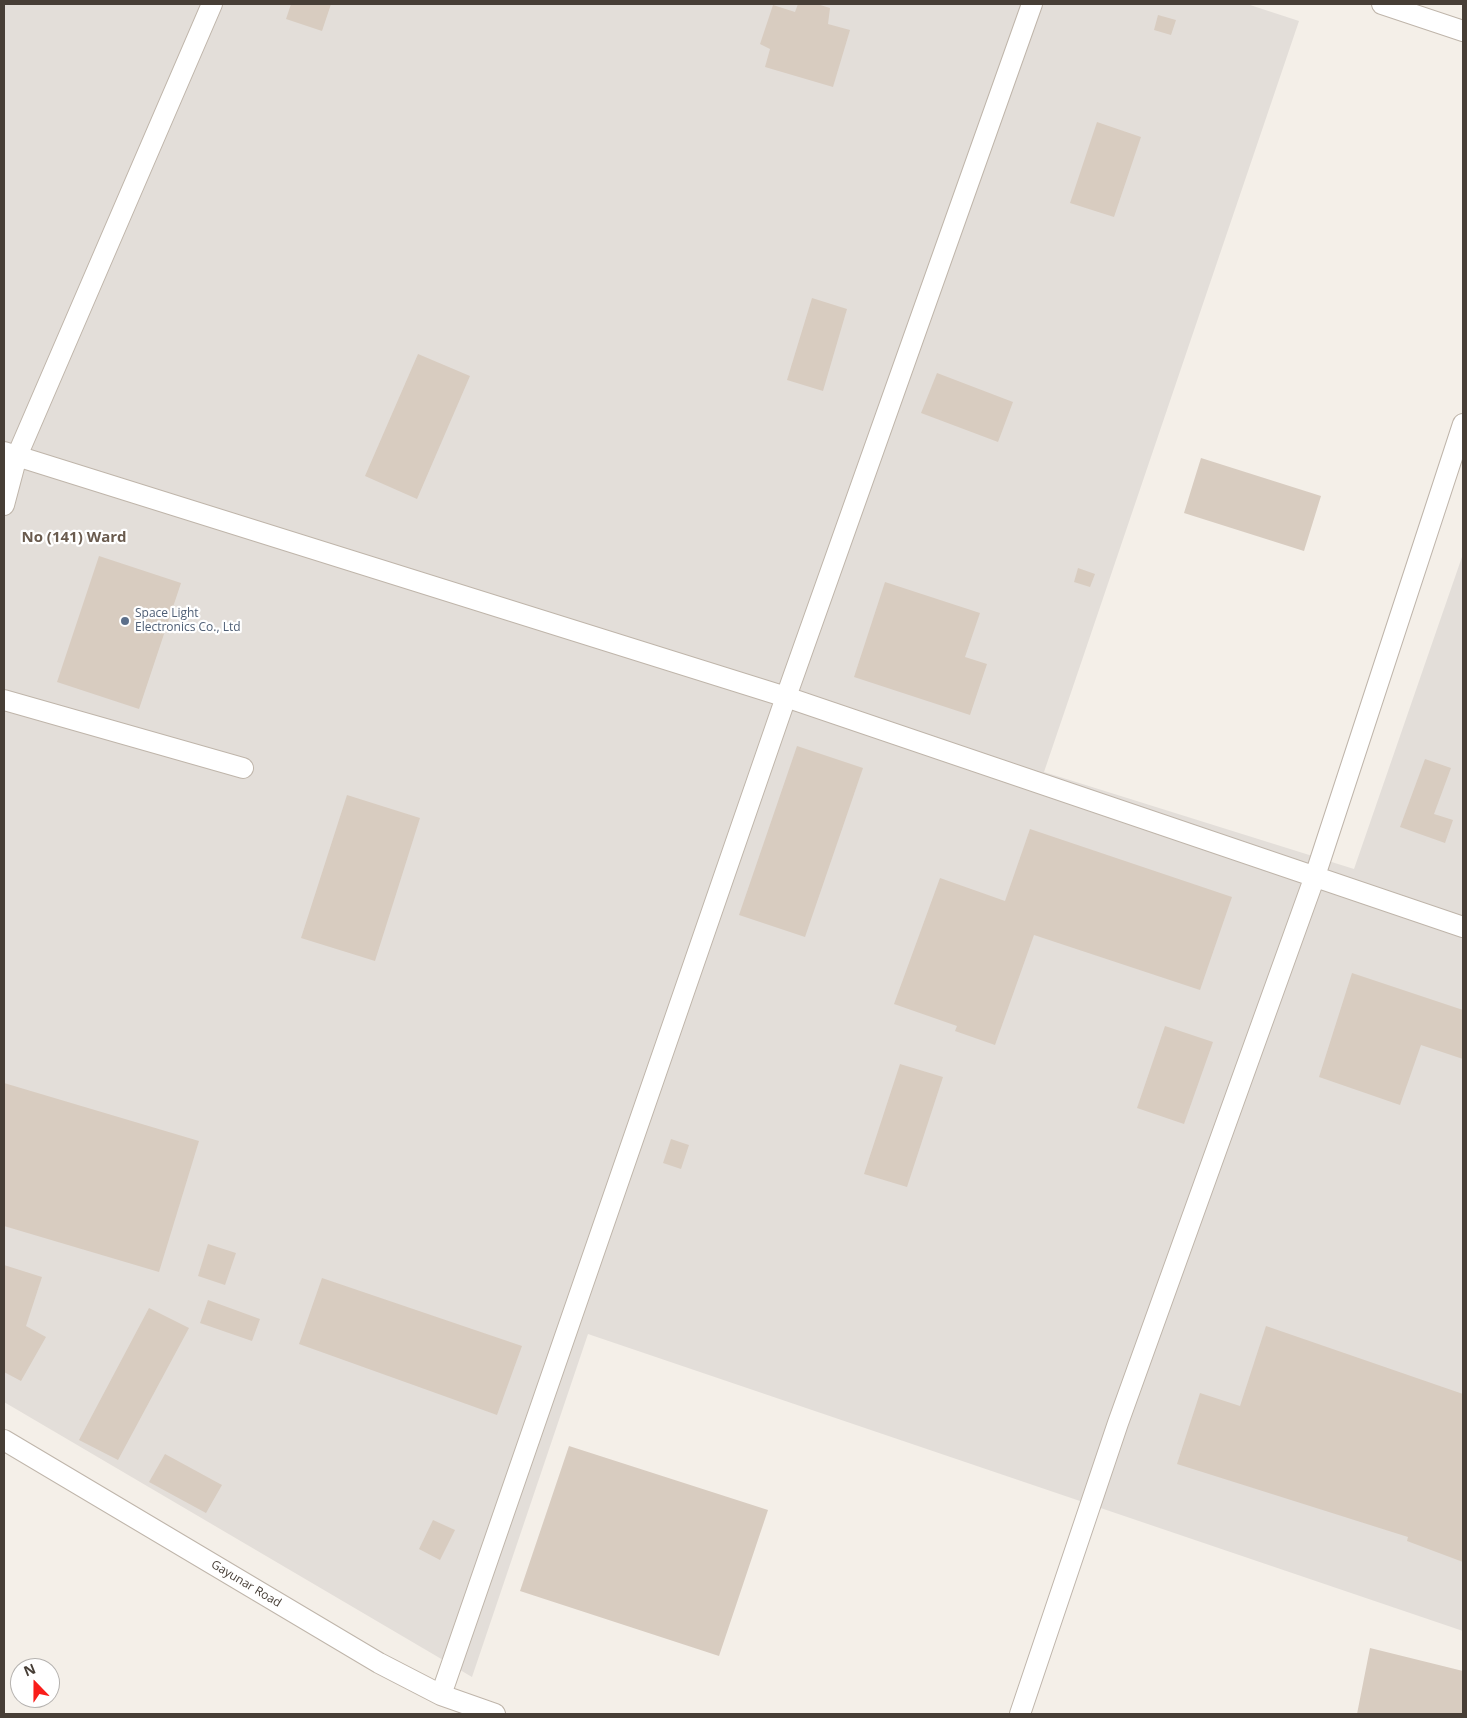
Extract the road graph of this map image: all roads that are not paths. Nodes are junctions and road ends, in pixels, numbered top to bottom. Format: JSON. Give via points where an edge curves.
{"nodes":[{"id":1,"x":212,"y":4,"type":"edge"},
{"id":2,"x":1032,"y":4,"type":"edge"},
{"id":3,"x":1382,"y":4,"type":"edge"},
{"id":4,"x":1463,"y":31,"type":"edge"},
{"id":5,"x":1463,"y":424,"type":"edge"},
{"id":6,"x":10,"y":454,"type":"edge"},
{"id":7,"x":4,"y":505,"type":"edge"},
{"id":8,"x":786,"y":696,"type":"junction"},
{"id":9,"x":4,"y":700,"type":"edge"},
{"id":10,"x":243,"y":768,"type":"dead end"},
{"id":11,"x":1315,"y":876,"type":"junction"},
{"id":12,"x":1463,"y":927,"type":"edge"},
{"id":13,"x":4,"y":1440,"type":"edge"},
{"id":14,"x":441,"y":1695,"type":"junction"},
{"id":15,"x":495,"y":1714,"type":"edge"},
{"id":16,"x":1020,"y":1714,"type":"edge"}],
"edges":[{"from":1,"to":6,"type":"street"},
{"from":2,"to":8,"type":"street"},
{"from":3,"to":4,"type":"street"},
{"from":5,"to":11,"type":"street"},
{"from":6,"to":7,"type":"street"},
{"from":6,"to":8,"type":"street"},
{"from":8,"to":11,"type":"street"},
{"from":8,"to":14,"type":"street"},
{"from":9,"to":10,"type":"street"},
{"from":11,"to":12,"type":"street"},
{"from":11,"to":16,"type":"street","via":[[1122,1414]]},
{"from":13,"to":14,"type":"street","name":"Gayunar Road","via":[[379,1663]]},
{"from":14,"to":15,"type":"street","name":"Gayunar Road"}]}
